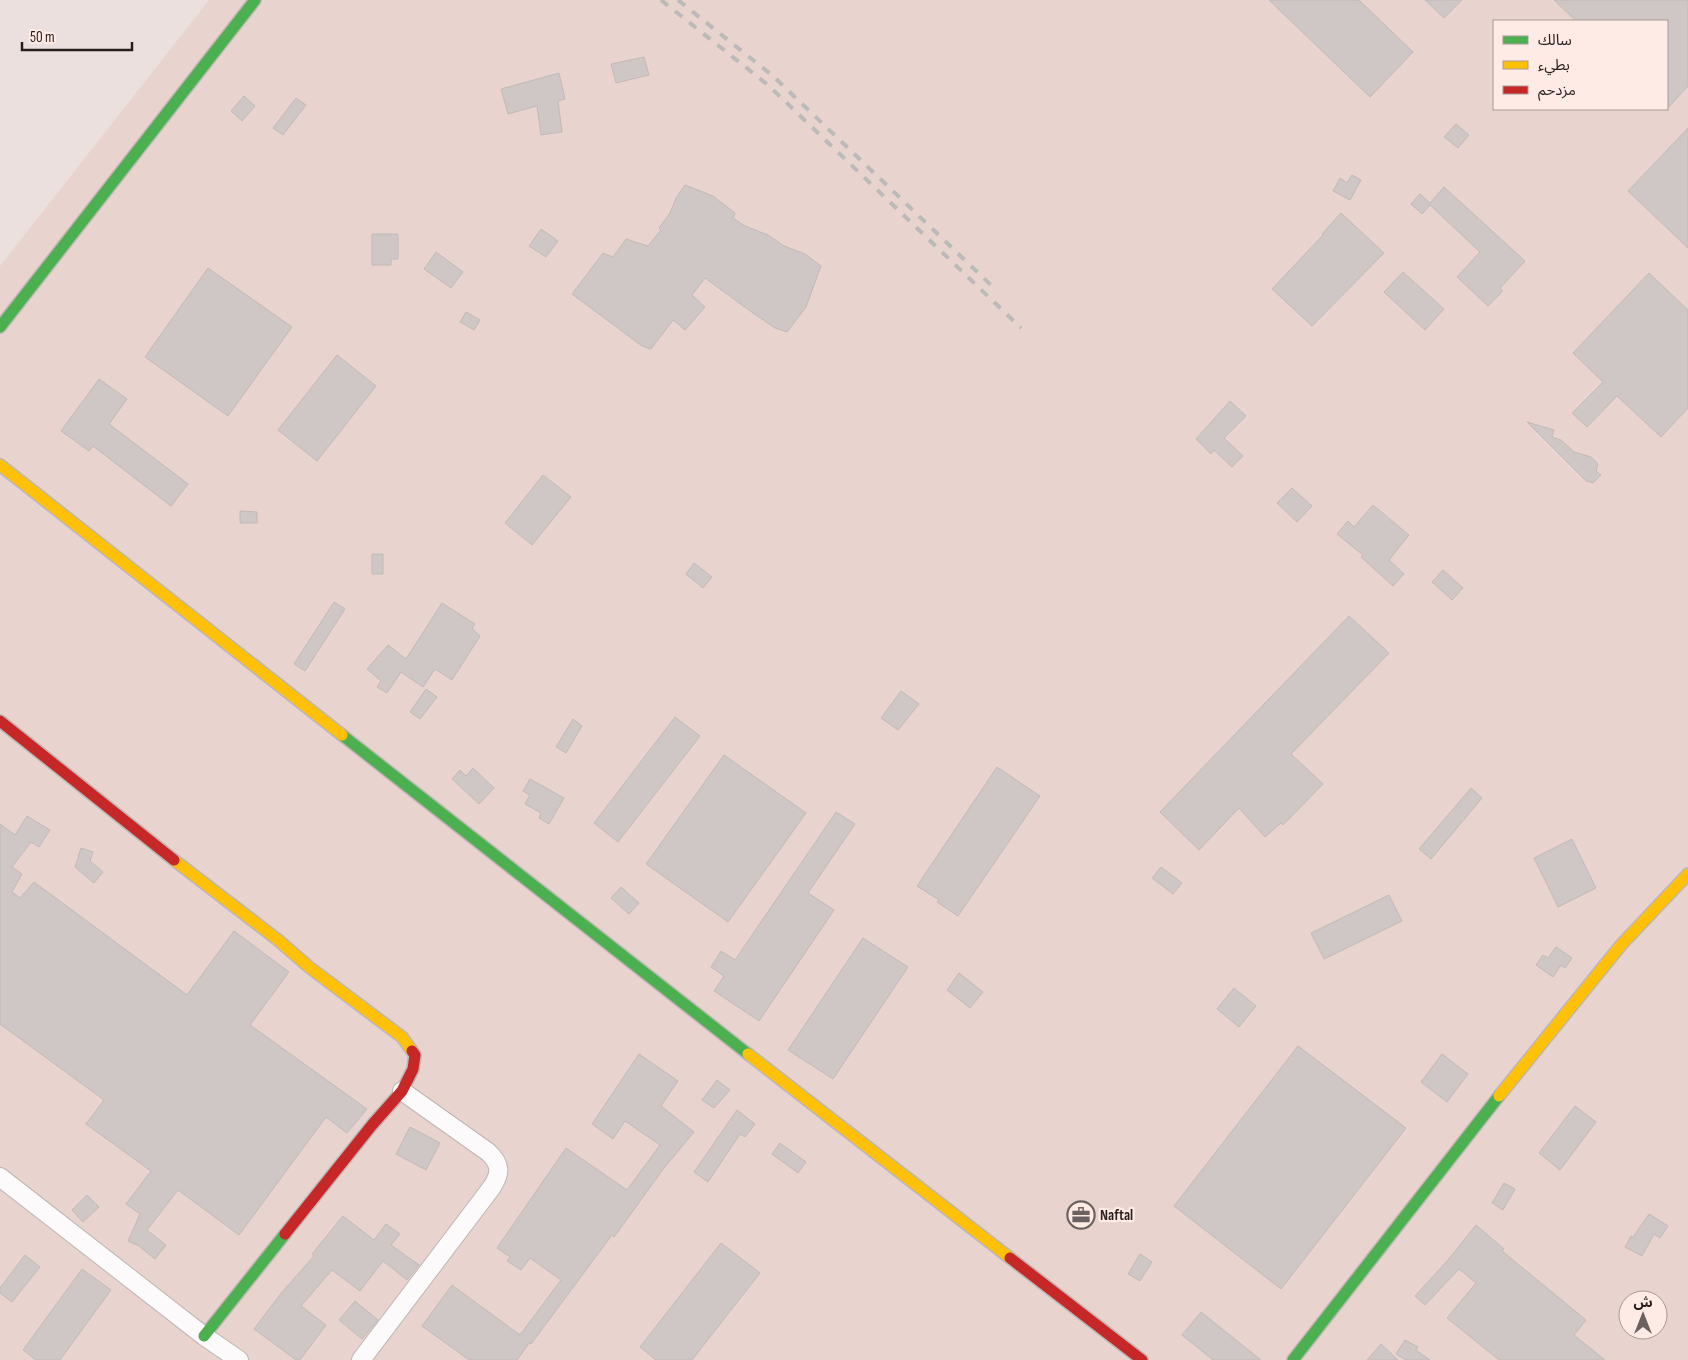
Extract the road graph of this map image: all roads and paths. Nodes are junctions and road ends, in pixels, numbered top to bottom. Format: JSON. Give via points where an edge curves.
{"nodes":[{"id":1,"x":255,"y":0,"type":"edge"},
{"id":2,"x":0,"y":327,"type":"edge"},
{"id":3,"x":0,"y":465,"type":"edge"},
{"id":4,"x":0,"y":721,"type":"edge"},
{"id":5,"x":1688,"y":874,"type":"edge"},
{"id":6,"x":402,"y":1091,"type":"junction"},
{"id":7,"x":0,"y":1177,"type":"edge"},
{"id":8,"x":204,"y":1336,"type":"junction"},
{"id":9,"x":239,"y":1360,"type":"edge"},
{"id":10,"x":360,"y":1360,"type":"edge"},
{"id":11,"x":1142,"y":1360,"type":"edge"},
{"id":12,"x":1293,"y":1360,"type":"edge"}],
"edges":[{"from":1,"to":2,"type":"street"},
{"from":3,"to":11,"type":"street","via":[[681,1002]]},
{"from":4,"to":6,"type":"street","via":[[213,892],[402,1037],[415,1055],[413,1069]]},
{"from":5,"to":12,"type":"street","via":[[1621,945],[1508,1084]]},
{"from":6,"to":8,"type":"street","via":[[365,1132]]},
{"from":6,"to":10,"type":"street","via":[[488,1152],[499,1172],[492,1187]]},
{"from":7,"to":8,"type":"street"},
{"from":8,"to":9,"type":"street"}]}
